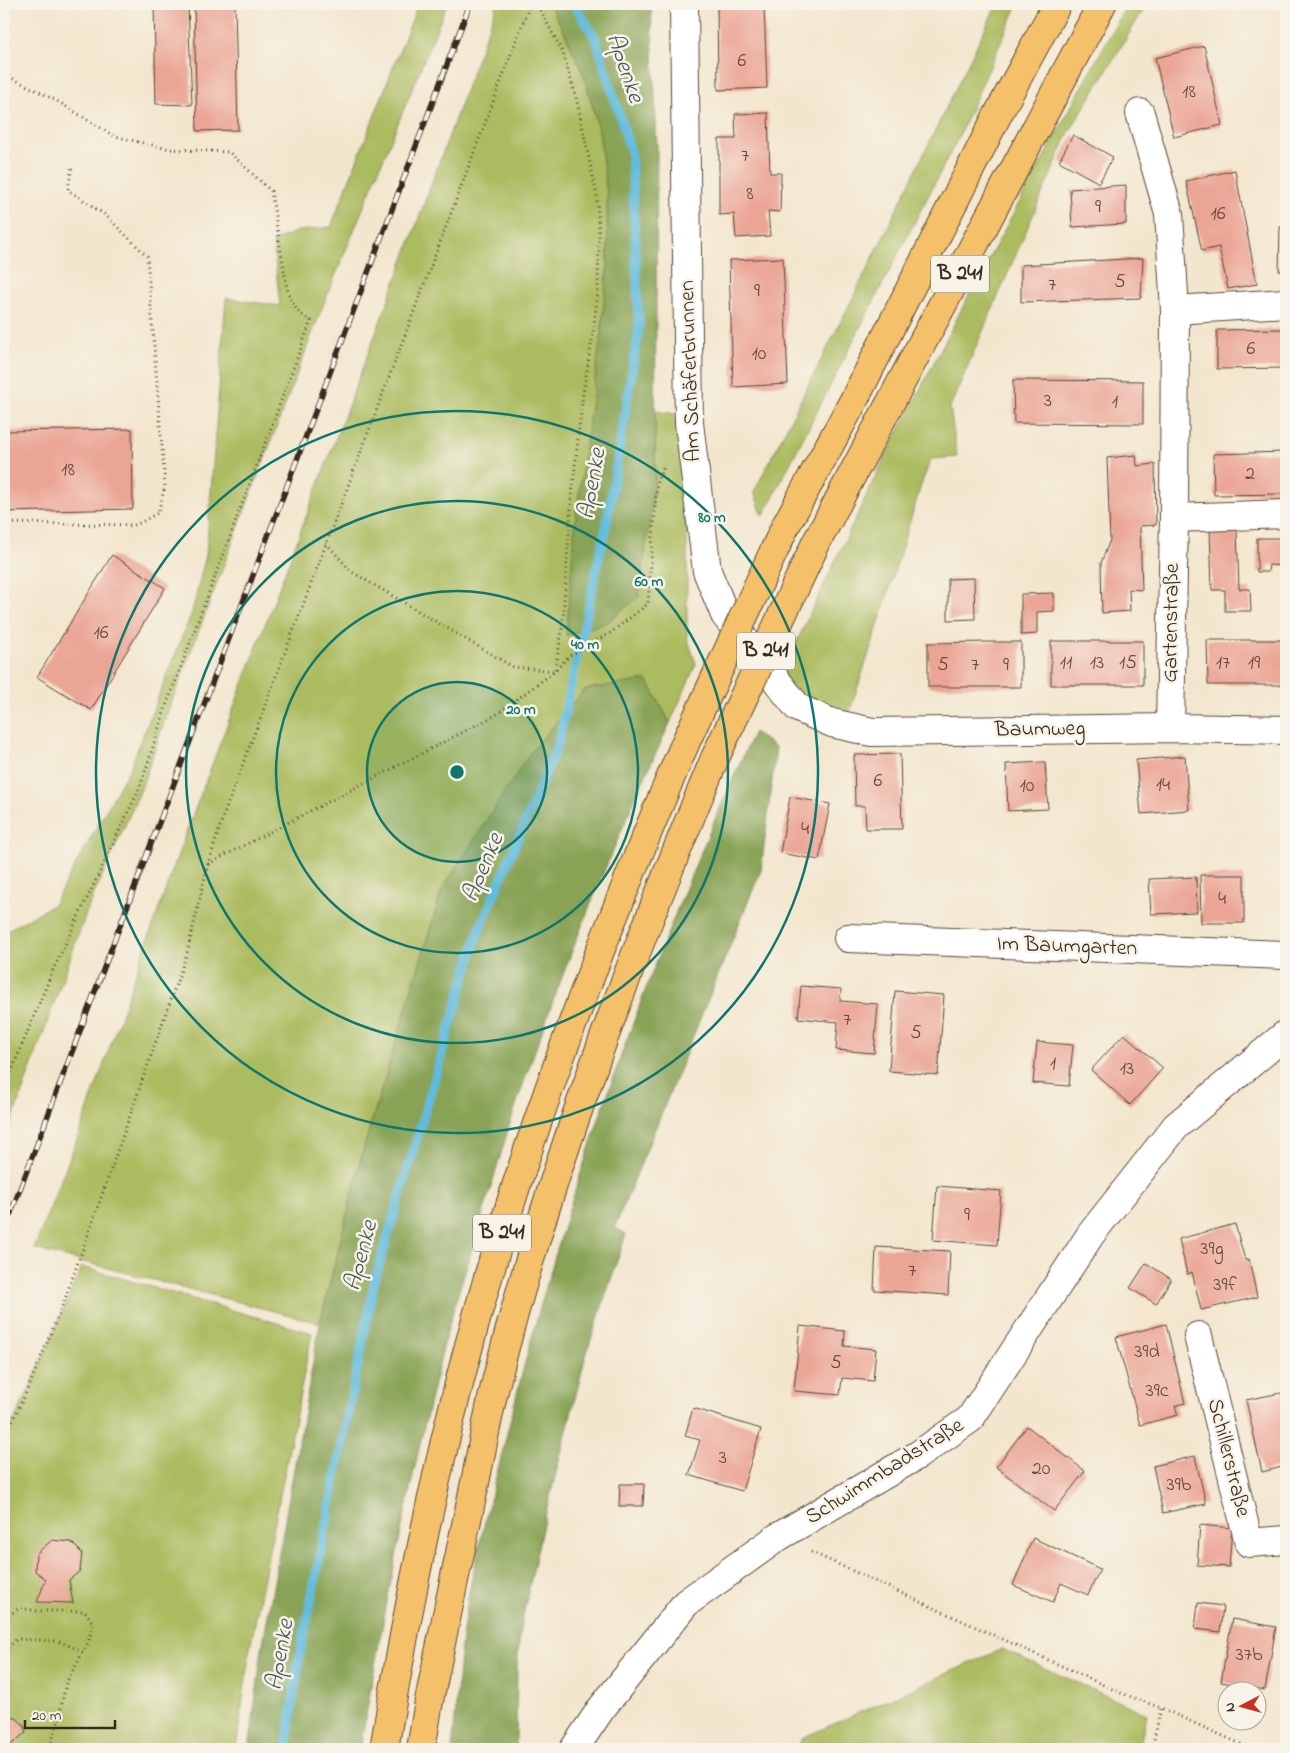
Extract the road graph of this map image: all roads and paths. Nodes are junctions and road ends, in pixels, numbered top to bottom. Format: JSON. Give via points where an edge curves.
{"nodes":[{"id":1,"x":530,"y":4,"type":"edge"},
{"id":2,"x":537,"y":4,"type":"edge"},
{"id":3,"x":684,"y":4,"type":"edge"},
{"id":4,"x":1057,"y":4,"type":"edge"},
{"id":5,"x":1102,"y":4,"type":"edge"},
{"id":6,"x":4,"y":74,"type":"edge"},
{"id":7,"x":1140,"y":113,"type":"dead end"},
{"id":8,"x":72,"y":166,"type":"dead end"},
{"id":9,"x":1286,"y":303,"type":"edge"},
{"id":10,"x":1175,"y":310,"type":"junction"},
{"id":11,"x":666,"y":464,"type":"dead end"},
{"id":12,"x":1286,"y":514,"type":"edge"},
{"id":13,"x":1174,"y":518,"type":"junction"},
{"id":14,"x":4,"y":523,"type":"edge"},
{"id":15,"x":326,"y":543,"type":"junction"},
{"id":16,"x":555,"y":671,"type":"junction"},
{"id":17,"x":798,"y":708,"type":"joint"},
{"id":18,"x":1170,"y":728,"type":"junction"},
{"id":19,"x":1286,"y":730,"type":"edge"},
{"id":20,"x":208,"y":864,"type":"junction"},
{"id":21,"x":848,"y":938,"type":"dead end"},
{"id":22,"x":1286,"y":955,"type":"edge"},
{"id":23,"x":1286,"y":1034,"type":"edge"},
{"id":24,"x":4,"y":1089,"type":"edge"},
{"id":25,"x":1198,"y":1336,"type":"dead end"},
{"id":26,"x":4,"y":1439,"type":"edge"},
{"id":27,"x":778,"y":1537,"type":"junction"},
{"id":28,"x":1286,"y":1540,"type":"edge"},
{"id":29,"x":4,"y":1618,"type":"edge"},
{"id":30,"x":4,"y":1650,"type":"edge"},
{"id":31,"x":83,"y":1652,"type":"junction"},
{"id":32,"x":1161,"y":1708,"type":"junction"},
{"id":33,"x":49,"y":1749,"type":"edge"},
{"id":34,"x":384,"y":1749,"type":"edge"},
{"id":35,"x":421,"y":1749,"type":"edge"},
{"id":36,"x":574,"y":1749,"type":"edge"},
{"id":37,"x":1152,"y":1749,"type":"edge"},
{"id":38,"x":1252,"y":1749,"type":"edge"}],
"edges":[{"from":1,"to":15,"type":"path"},
{"from":2,"to":16,"type":"path","via":[[563,54],[576,97],[597,196],[599,236],[598,289],[583,393],[562,630]]},
{"from":3,"to":17,"type":"street","name":"Am Schäferbrunnen","via":[[689,423],[707,571],[725,615]]},
{"from":4,"to":34,"type":"highway","number":"B 241","bridge":true,"via":[[853,402],[785,527],[688,737],[593,966],[514,1193],[440,1458]]},
{"from":5,"to":35,"type":"highway","number":"B 241","bridge":true,"via":[[816,543],[715,758],[609,1021],[535,1243],[496,1386],[430,1692]]},
{"from":6,"to":24,"type":"path","via":[[57,101],[114,136],[169,149],[229,152],[271,191],[289,295],[300,315],[311,321],[165,709],[140,787],[53,970]]},
{"from":7,"to":10,"type":"street","name":"Gartenstraße","via":[[1168,214]]},
{"from":8,"to":14,"type":"path","via":[[68,190],[104,214],[147,256],[165,486],[158,513],[136,525]]},
{"from":9,"to":10,"type":"street"},
{"from":10,"to":13,"type":"street","name":"Gartenstraße"},
{"from":11,"to":16,"type":"path","via":[[657,480],[648,604],[610,633],[569,656]]},
{"from":12,"to":13,"type":"street"},
{"from":13,"to":18,"type":"street","name":"Gartenstraße"},
{"from":15,"to":16,"type":"path","via":[[352,572],[514,667]]},
{"from":15,"to":20,"type":"path"},
{"from":16,"to":20,"type":"path","via":[[496,715]]},
{"from":17,"to":18,"type":"street","name":"Baumweg","via":[[832,723],[872,732]]},
{"from":18,"to":19,"type":"street","name":"Baumweg"},
{"from":20,"to":26,"type":"path","via":[[187,953],[71,1281]]},
{"from":21,"to":22,"type":"street","name":"Im Baumgarten"},
{"from":23,"to":27,"type":"street","name":"Schwimmbadstraße","via":[[1176,1126],[1091,1234],[970,1419],[918,1455]]},
{"from":25,"to":28,"type":"street","name":"Schillerstraße","via":[[1249,1543]]},
{"from":27,"to":32,"type":"path","via":[[1121,1693]]},
{"from":27,"to":36,"type":"street","name":"Schwimmbadstraße","via":[[686,1603],[601,1709]]},
{"from":29,"to":31,"type":"path","via":[[20,1608],[85,1611],[93,1623]]},
{"from":30,"to":31,"type":"path","via":[[17,1639],[57,1641]]},
{"from":31,"to":33,"type":"path","via":[[66,1683]]},
{"from":32,"to":37,"type":"path"},
{"from":32,"to":38,"type":"path"}]}
